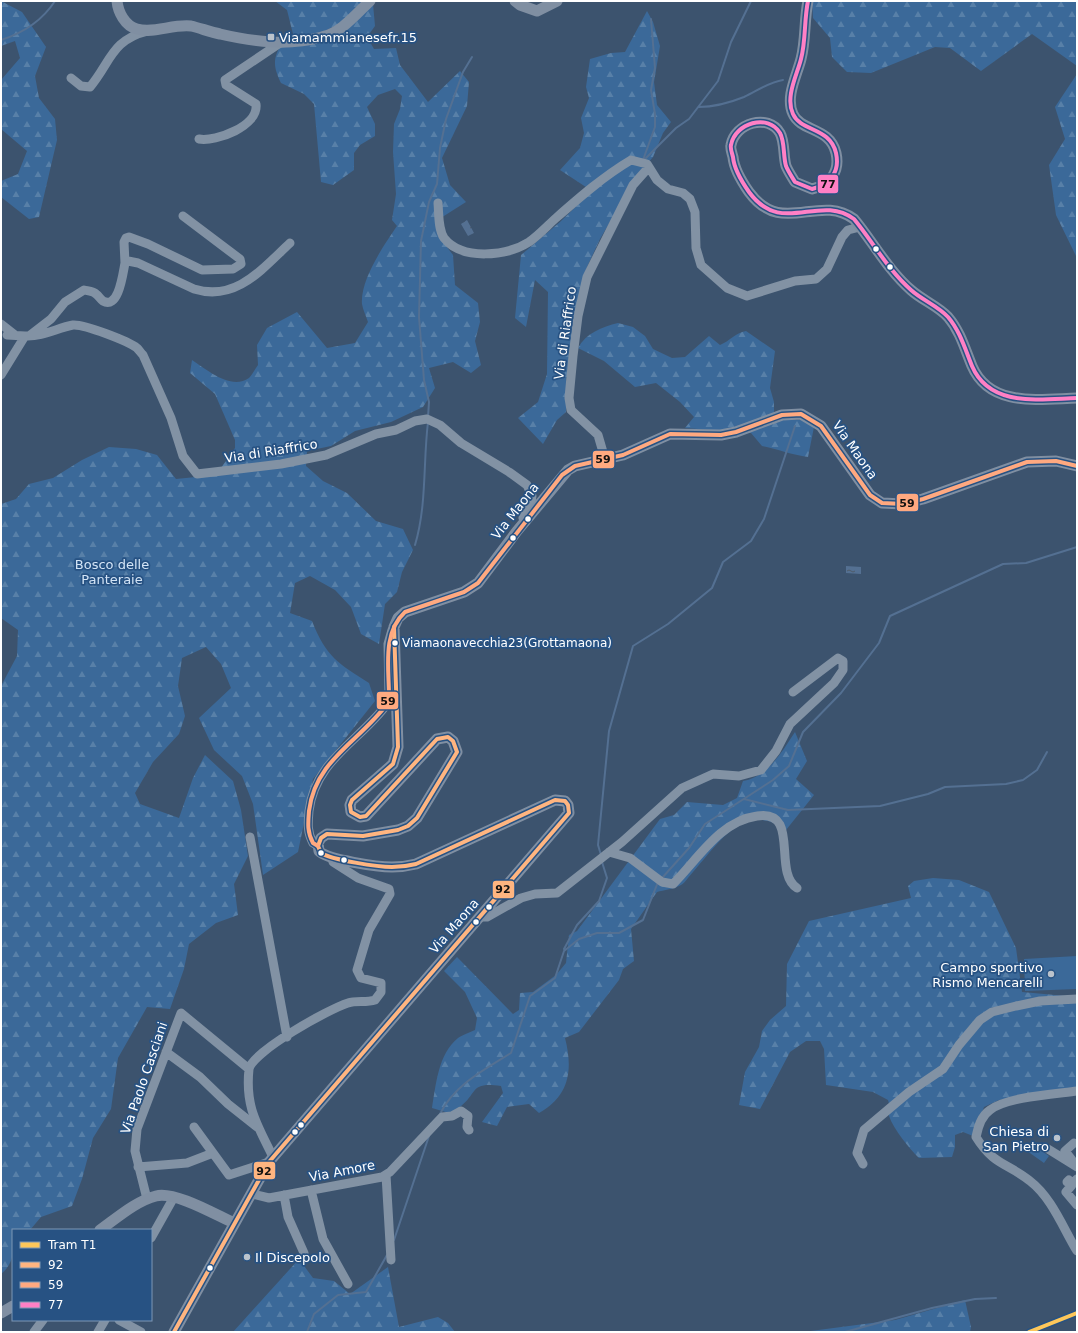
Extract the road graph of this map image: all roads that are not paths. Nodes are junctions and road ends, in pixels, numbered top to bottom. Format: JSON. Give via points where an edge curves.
{"nodes":[{"id":1,"x":117,"y":1,"type":"edge"},
{"id":2,"x":370,"y":1,"type":"edge"},
{"id":3,"x":515,"y":1,"type":"edge"},
{"id":4,"x":557,"y":1,"type":"edge"},
{"id":5,"x":808,"y":1,"type":"edge"},
{"id":6,"x":151,"y":31,"type":"junction"},
{"id":7,"x":280,"y":43,"type":"junction"},
{"id":8,"x":71,"y":78,"type":"dead end"},
{"id":9,"x":199,"y":139,"type":"dead end"},
{"id":10,"x":649,"y":167,"type":"junction"},
{"id":11,"x":438,"y":203,"type":"dead end"},
{"id":12,"x":184,"y":216,"type":"dead end"},
{"id":13,"x":860,"y":227,"type":"junction"},
{"id":14,"x":290,"y":243,"type":"dead end"},
{"id":15,"x":125,"y":263,"type":"junction"},
{"id":16,"x":1,"y":324,"type":"edge"},
{"id":17,"x":27,"y":336,"type":"junction"},
{"id":18,"x":1,"y":375,"type":"edge"},
{"id":19,"x":1077,"y":398,"type":"edge"},
{"id":20,"x":605,"y":459,"type":"junction"},
{"id":21,"x":1077,"y":466,"type":"edge"},
{"id":22,"x":517,"y":531,"type":"junction"},
{"id":23,"x":394,"y":627,"type":"junction"},
{"id":24,"x":793,"y":692,"type":"dead end"},
{"id":25,"x":250,"y":836,"type":"dead end"},
{"id":26,"x":318,"y":846,"type":"junction"},
{"id":27,"x":609,"y":852,"type":"junction"},
{"id":28,"x":332,"y":858,"type":"junction"},
{"id":29,"x":798,"y":888,"type":"dead end"},
{"id":30,"x":481,"y":917,"type":"junction"},
{"id":31,"x":1077,"y":999,"type":"edge"},
{"id":32,"x":287,"y":1036,"type":"junction"},
{"id":33,"x":166,"y":1052,"type":"junction"},
{"id":34,"x":249,"y":1069,"type":"junction"},
{"id":35,"x":1077,"y":1091,"type":"edge"},
{"id":36,"x":194,"y":1127,"type":"dead end"},
{"id":37,"x":258,"y":1128,"type":"junction"},
{"id":38,"x":470,"y":1130,"type":"dead end"},
{"id":39,"x":1074,"y":1143,"type":"dead end"},
{"id":40,"x":1048,"y":1149,"type":"dead end"},
{"id":41,"x":213,"y":1152,"type":"junction"},
{"id":42,"x":271,"y":1160,"type":"junction"},
{"id":43,"x":863,"y":1164,"type":"dead end"},
{"id":44,"x":1077,"y":1166,"type":"edge"},
{"id":45,"x":138,"y":1167,"type":"junction"},
{"id":46,"x":386,"y":1174,"type":"junction"},
{"id":47,"x":1075,"y":1181,"type":"edge"},
{"id":48,"x":311,"y":1190,"type":"junction"},
{"id":49,"x":252,"y":1194,"type":"junction"},
{"id":50,"x":284,"y":1195,"type":"junction"},
{"id":51,"x":174,"y":1197,"type":"junction"},
{"id":52,"x":146,"y":1199,"type":"junction"},
{"id":53,"x":1075,"y":1203,"type":"edge"},
{"id":54,"x":234,"y":1223,"type":"junction"},
{"id":55,"x":101,"y":1229,"type":"edge"},
{"id":56,"x":152,"y":1236,"type":"edge"},
{"id":57,"x":1076,"y":1248,"type":"edge"},
{"id":58,"x":304,"y":1253,"type":"dead end"},
{"id":59,"x":391,"y":1260,"type":"dead end"},
{"id":60,"x":348,"y":1284,"type":"dead end"},
{"id":61,"x":12,"y":1307,"type":"edge"},
{"id":62,"x":1,"y":1313,"type":"edge"},
{"id":63,"x":41,"y":1321,"type":"edge"},
{"id":64,"x":104,"y":1321,"type":"edge"},
{"id":65,"x":121,"y":1321,"type":"edge"},
{"id":66,"x":34,"y":1332,"type":"edge"},
{"id":67,"x":98,"y":1332,"type":"edge"},
{"id":68,"x":141,"y":1332,"type":"edge"},
{"id":69,"x":174,"y":1332,"type":"edge"}],
"edges":[{"from":1,"to":6,"type":"main road","via":[[125,22],[136,29]]},
{"from":2,"to":7,"type":"main road","via":[[349,22],[324,37]]},
{"from":3,"to":4,"type":"main road","via":[[537,11]]},
{"from":5,"to":13,"type":"main road","via":[[803,50],[790,99],[793,115],[804,125],[830,138],[836,152],[838,169],[828,184],[812,189],[795,182],[786,166],[780,133],[771,124],[759,123],[746,124],[736,133],[731,145],[733,162],[744,185],[757,203],[765,209],[788,214],[832,210],[846,214]]},
{"from":6,"to":7,"type":"main road","via":[[170,26],[190,26],[250,41]]},
{"from":6,"to":8,"type":"street","via":[[127,39],[114,50],[90,87],[81,86]]},
{"from":7,"to":9,"type":"street","via":[[225,80],[226,85],[256,104],[255,113],[242,127],[225,136],[213,140]]},
{"from":10,"to":11,"type":"street","via":[[647,164],[631,160],[623,164],[528,242],[507,251],[477,254],[451,245],[444,237],[440,225]]},
{"from":10,"to":13,"type":"street","via":[[657,180],[668,189],[690,199],[695,212],[696,248],[701,265],[727,288],[747,296],[795,281],[816,279],[827,269],[842,237],[848,230]]},
{"from":10,"to":20,"type":"street","name":"Via di Riaffrico","via":[[633,185],[596,256],[587,277],[577,324],[569,398],[571,410],[598,435]]},
{"from":12,"to":15,"type":"street","via":[[240,259],[241,264],[233,268],[202,270],[129,237],[124,242]]},
{"from":13,"to":19,"type":"main road","via":[[901,281],[951,320],[975,372],[985,385],[997,393],[1018,399]]},
{"from":14,"to":15,"type":"street","via":[[243,285],[222,291],[203,292],[138,263]]},
{"from":15,"to":17,"type":"street","via":[[119,291],[114,300],[103,301],[96,293],[84,290],[64,302],[51,319]]},
{"from":16,"to":17,"type":"street","via":[[11,335]]},
{"from":17,"to":18,"type":"street"},
{"from":17,"to":22,"type":"street","name":"Via di Riaffrico","via":[[51,333],[73,325],[84,326],[138,348],[161,393],[183,456],[196,474],[282,464],[326,455],[376,434],[427,419],[440,425],[461,443],[527,485],[532,496],[531,502]]},
{"from":20,"to":21,"type":"main road","name":"Via Maona","via":[[623,455],[670,434],[721,435],[782,415],[801,414],[821,426],[870,495],[882,503],[903,504],[923,499],[1027,462],[1056,461]]},
{"from":20,"to":22,"type":"main road","name":"Via Maona","via":[[568,470]]},
{"from":22,"to":23,"type":"main road","name":"Via Maona","via":[[478,583],[464,592],[405,612],[398,618]]},
{"from":23,"to":26,"type":"street","name":"Via Maona","via":[[388,644],[387,704],[322,772],[315,784],[307,828],[313,843]]},
{"from":23,"to":26,"type":"main road","via":[[398,746],[393,764],[352,800],[351,812],[360,817],[366,816],[437,739],[448,737],[453,741],[457,752],[417,818],[408,826],[363,836],[326,834]]},
{"from":24,"to":27,"type":"street","via":[[838,658],[843,661],[843,670],[834,683],[790,724],[776,751],[760,770],[739,776],[713,774],[682,788]]},
{"from":25,"to":32,"type":"street"},
{"from":26,"to":28,"type":"main road","name":"Via Maona","via":[[321,853]]},
{"from":27,"to":29,"type":"street","via":[[630,858],[662,882],[673,884],[691,867],[718,834],[738,822],[758,816],[772,817],[783,830],[786,869],[793,886]]},
{"from":27,"to":30,"type":"street","via":[[557,893],[535,894],[521,898],[487,917]]},
{"from":28,"to":30,"type":"main road","name":"Via Maona","via":[[390,867],[416,864],[555,800],[565,801],[569,809],[566,817]]},
{"from":28,"to":32,"type":"street","via":[[333,862],[358,878],[389,889],[390,894],[369,930],[357,970],[359,976],[380,982],[382,988],[375,1000],[349,1002],[322,1014]]},
{"from":30,"to":42,"type":"main road","name":"Via Maona"},
{"from":31,"to":43,"type":"street","via":[[1040,1001],[1016,1006],[992,1012],[980,1020],[943,1069],[909,1092],[864,1130],[857,1153]]},
{"from":32,"to":34,"type":"street","via":[[254,1059]]},
{"from":33,"to":34,"type":"street","name":"Via Paolo Casciani","via":[[181,1013]]},
{"from":33,"to":37,"type":"street","via":[[200,1077]]},
{"from":33,"to":45,"type":"street","name":"Via Paolo Casciani","via":[[137,1129],[135,1151]]},
{"from":34,"to":37,"type":"street","via":[[249,1104]]},
{"from":35,"to":57,"type":"street","via":[[1002,1102],[989,1110],[979,1124],[976,1137],[985,1151],[1030,1181],[1044,1194]]},
{"from":36,"to":41,"type":"street"},
{"from":37,"to":42,"type":"street"},
{"from":38,"to":46,"type":"street","name":"Via Amore","via":[[467,1127],[468,1116],[461,1111],[452,1116],[442,1117]]},
{"from":39,"to":44,"type":"street","via":[[1065,1152]]},
{"from":40,"to":44,"type":"street"},
{"from":41,"to":42,"type":"street","via":[[229,1175]]},
{"from":41,"to":45,"type":"street","via":[[187,1162]]},
{"from":42,"to":49,"type":"main road","name":"Via Maona"},
{"from":45,"to":52,"type":"street","name":"Via Paolo Casciani"},
{"from":46,"to":48,"type":"street","name":"Via Amore","via":[[364,1181]]},
{"from":46,"to":59,"type":"street"},
{"from":47,"to":53,"type":"street","via":[[1067,1182],[1072,1185],[1066,1192]]},
{"from":48,"to":50,"type":"street","name":"Via Amore"},
{"from":48,"to":60,"type":"street","via":[[323,1239]]},
{"from":49,"to":50,"type":"street","name":"Via Amore","via":[[268,1198]]},
{"from":49,"to":54,"type":"main road","name":"Via Maona"},
{"from":50,"to":58,"type":"street","via":[[288,1217]]},
{"from":51,"to":52,"type":"main road","via":[[159,1195]]},
{"from":51,"to":54,"type":"main road"},
{"from":51,"to":56,"type":"street"},
{"from":52,"to":55,"type":"main road"},
{"from":54,"to":69,"type":"main road","name":"Via Maona"},
{"from":61,"to":62,"type":"main road"},
{"from":63,"to":66,"type":"street"},
{"from":64,"to":67,"type":"street"},
{"from":65,"to":68,"type":"street"}]}
